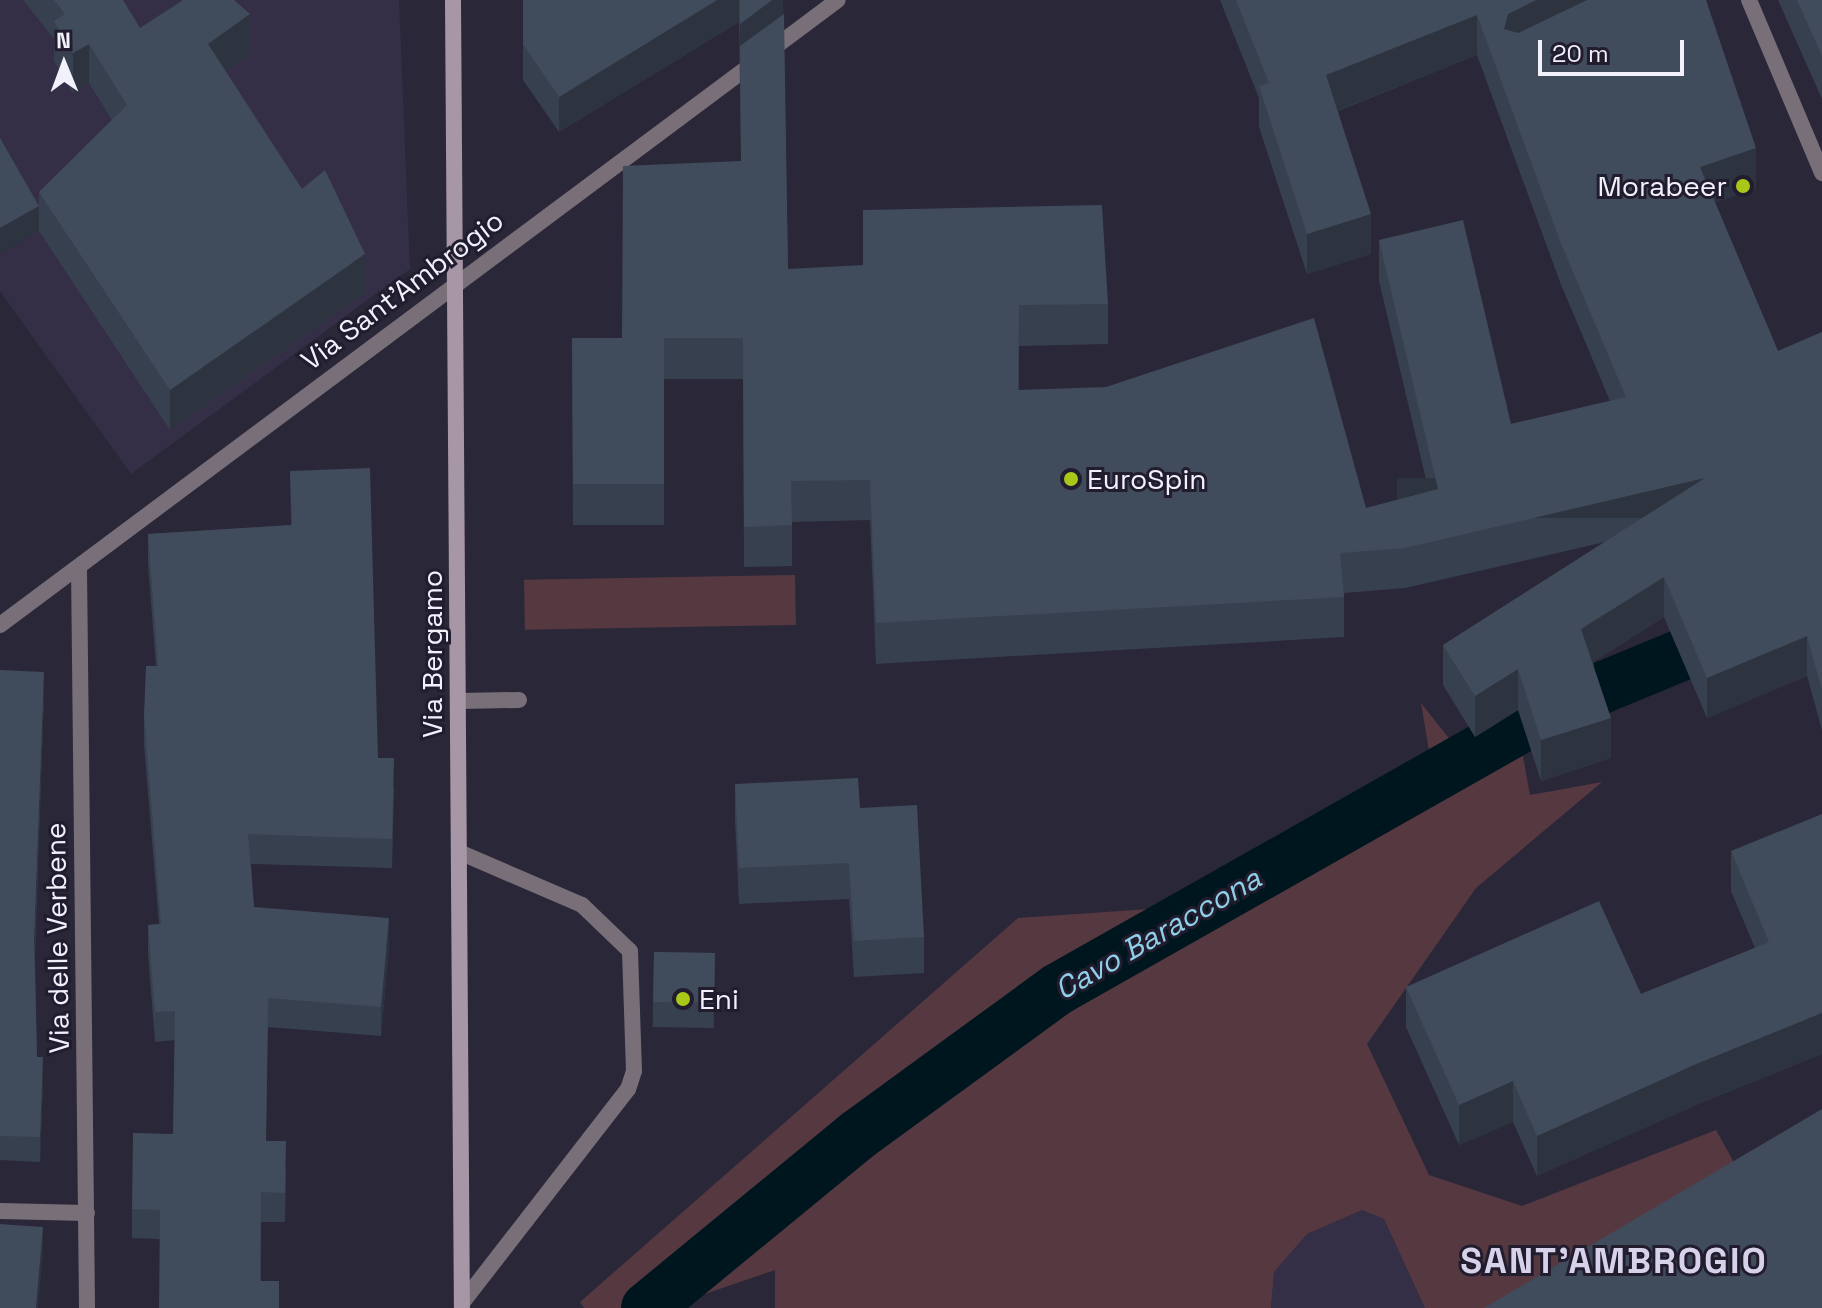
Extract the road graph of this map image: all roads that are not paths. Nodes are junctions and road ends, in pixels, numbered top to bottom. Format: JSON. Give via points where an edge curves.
{"nodes":[{"id":1,"x":453,"y":0,"type":"edge"},
{"id":2,"x":838,"y":0,"type":"edge"},
{"id":3,"x":1749,"y":0,"type":"edge"},
{"id":4,"x":1822,"y":173,"type":"edge"},
{"id":5,"x":456,"y":280,"type":"junction"},
{"id":6,"x":79,"y":567,"type":"junction"},
{"id":7,"x":0,"y":625,"type":"edge"},
{"id":8,"x":519,"y":700,"type":"dead end"},
{"id":9,"x":459,"y":701,"type":"junction"},
{"id":10,"x":459,"y":852,"type":"junction"},
{"id":11,"x":0,"y":1211,"type":"edge"},
{"id":12,"x":87,"y":1213,"type":"junction"},
{"id":13,"x":462,"y":1305,"type":"edge"},
{"id":14,"x":87,"y":1308,"type":"edge"}],
"edges":[{"from":1,"to":5,"type":"main road","name":"Via Bergamo"},
{"from":2,"to":5,"type":"street","name":"Via Sant'Ambrogio"},
{"from":3,"to":4,"type":"street"},
{"from":5,"to":6,"type":"street","name":"Via Sant'Ambrogio"},
{"from":5,"to":9,"type":"main road","name":"Via Bergamo"},
{"from":6,"to":7,"type":"street","name":"Via Sant'Ambrogio"},
{"from":6,"to":12,"type":"street","name":"Via delle Verbene"},
{"from":8,"to":9,"type":"street"},
{"from":9,"to":10,"type":"main road","name":"Via Bergamo"},
{"from":10,"to":13,"type":"main road","name":"Via Bergamo"},
{"from":10,"to":13,"type":"street","via":[[582,905],[630,951],[634,1071],[628,1089]]},
{"from":11,"to":12,"type":"street"},
{"from":12,"to":14,"type":"street","name":"Via delle Verbene"}]}
